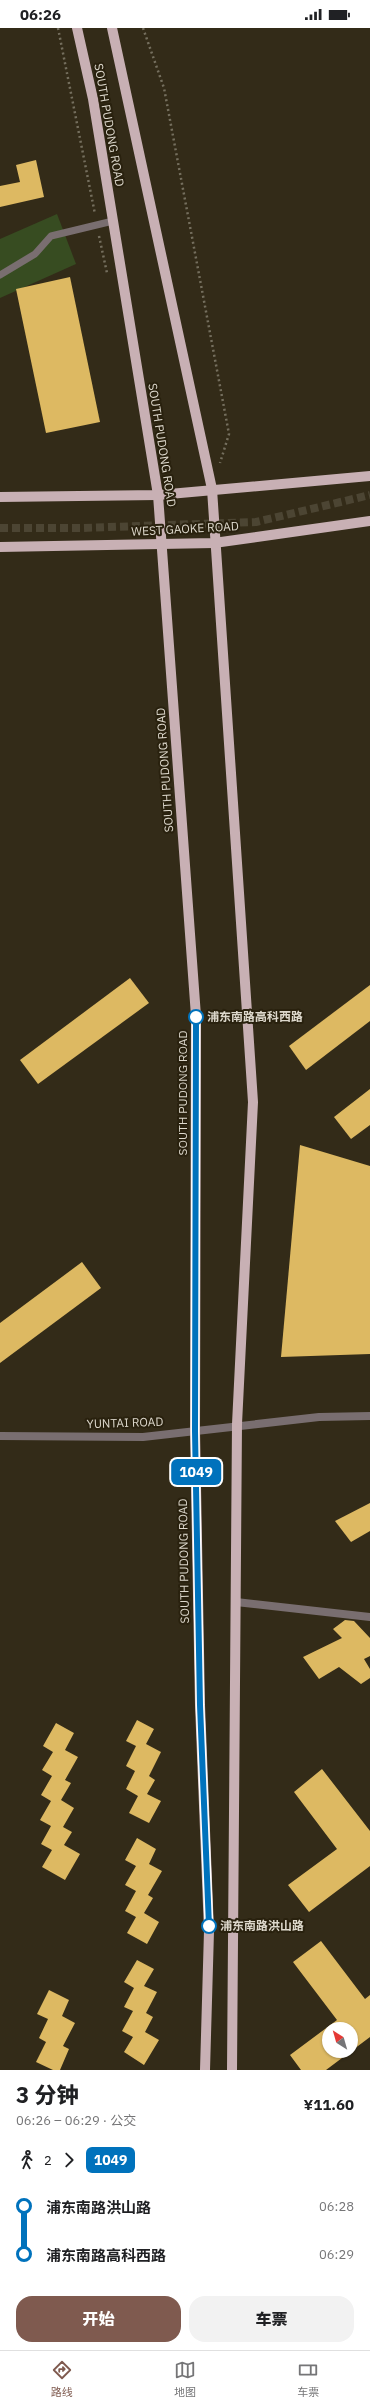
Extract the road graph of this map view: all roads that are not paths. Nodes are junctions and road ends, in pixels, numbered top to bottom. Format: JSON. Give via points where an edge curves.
{"nodes":[{"id":1,"x":77,"y":28,"type":"edge"},
{"id":2,"x":112,"y":28,"type":"edge"},
{"id":3,"x":113,"y":221,"type":"junction"},
{"id":4,"x":0,"y":275,"type":"edge"},
{"id":5,"x":370,"y":476,"type":"edge"},
{"id":6,"x":212,"y":489,"type":"junction"},
{"id":7,"x":158,"y":495,"type":"junction"},
{"id":8,"x":0,"y":497,"type":"edge"},
{"id":9,"x":370,"y":521,"type":"edge"},
{"id":10,"x":214,"y":543,"type":"junction"},
{"id":11,"x":162,"y":545,"type":"junction"},
{"id":12,"x":0,"y":547,"type":"edge"},
{"id":13,"x":370,"y":1416,"type":"edge"},
{"id":14,"x":237,"y":1424,"type":"junction"},
{"id":15,"x":195,"y":1431,"type":"junction"},
{"id":16,"x":0,"y":1436,"type":"edge"},
{"id":17,"x":236,"y":1602,"type":"junction"},
{"id":18,"x":370,"y":1617,"type":"edge"},
{"id":19,"x":205,"y":2070,"type":"edge"},
{"id":20,"x":232,"y":2070,"type":"edge"}],
"edges":[{"from":1,"to":3,"type":"main road","name":"SOUTH PUDONG ROAD","via":[[93,99]]},
{"from":2,"to":6,"type":"main road","name":"SOUTH PUDONG ROAD"},
{"from":3,"to":4,"type":"lane","via":[[51,236],[35,254]]},
{"from":3,"to":7,"type":"main road","name":"SOUTH PUDONG ROAD"},
{"from":5,"to":6,"type":"main road"},
{"from":6,"to":7,"type":"main road"},
{"from":6,"to":10,"type":"main road","name":"SOUTH PUDONG ROAD"},
{"from":7,"to":8,"type":"main road"},
{"from":7,"to":11,"type":"main road","name":"SOUTH PUDONG ROAD"},
{"from":9,"to":10,"type":"main road","name":"WEST GAOKE ROAD"},
{"from":10,"to":11,"type":"main road","name":"WEST GAOKE ROAD"},
{"from":10,"to":14,"type":"main road","name":"SOUTH PUDONG ROAD","via":[[253,1102]]},
{"from":11,"to":12,"type":"main road","name":"WEST GAOKE ROAD"},
{"from":11,"to":15,"type":"main road","name":"SOUTH PUDONG ROAD","via":[[196,1016]]},
{"from":13,"to":14,"type":"street","name":"YUNTAI ROAD","via":[[319,1417]]},
{"from":14,"to":15,"type":"street","name":"YUNTAI ROAD"},
{"from":14,"to":17,"type":"main road","name":"SOUTH PUDONG ROAD"},
{"from":15,"to":16,"type":"street","name":"YUNTAI ROAD","via":[[143,1437]]},
{"from":15,"to":19,"type":"main road","name":"SOUTH PUDONG ROAD","via":[[200,1705],[209,1931]]},
{"from":17,"to":18,"type":"street"},
{"from":17,"to":20,"type":"main road","name":"SOUTH PUDONG ROAD"}]}
